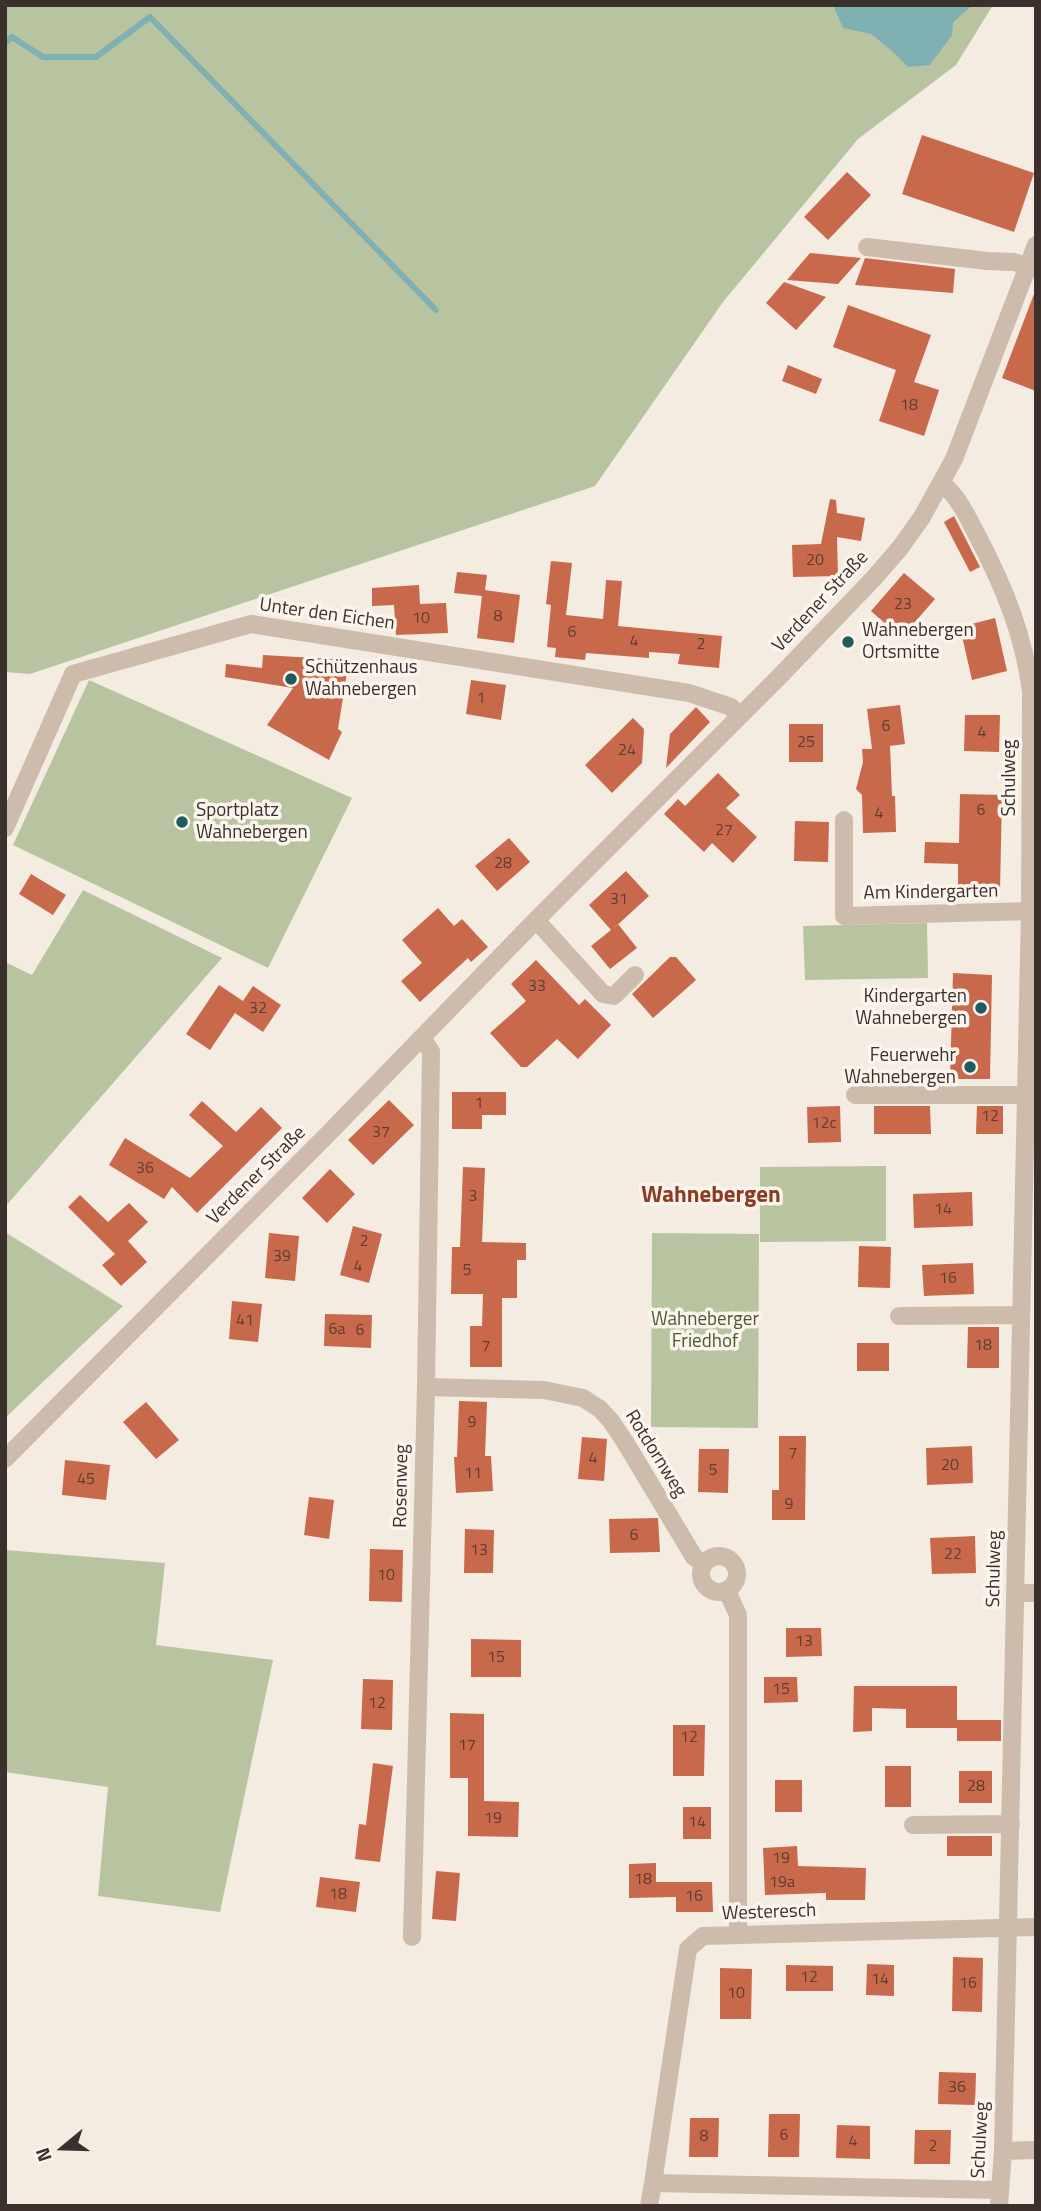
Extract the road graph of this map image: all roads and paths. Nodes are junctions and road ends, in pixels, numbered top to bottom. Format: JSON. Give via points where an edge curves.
{"nodes":[{"id":1,"x":1036,"y":245,"type":"edge"},
{"id":2,"x":867,"y":247,"type":"dead end"},
{"id":3,"x":1031,"y":267,"type":"edge"},
{"id":4,"x":942,"y":483,"type":"junction"},
{"id":5,"x":740,"y":716,"type":"junction"},
{"id":6,"x":844,"y":820,"type":"dead end"},
{"id":7,"x":5,"y":828,"type":"edge"},
{"id":8,"x":1033,"y":837,"type":"edge"},
{"id":9,"x":1030,"y":911,"type":"junction"},
{"id":10,"x":536,"y":919,"type":"junction"},
{"id":11,"x":635,"y":975,"type":"dead end"},
{"id":12,"x":422,"y":1038,"type":"junction"},
{"id":13,"x":855,"y":1094,"type":"dead end"},
{"id":14,"x":1026,"y":1095,"type":"junction"},
{"id":15,"x":1030,"y":1198,"type":"edge"},
{"id":16,"x":1021,"y":1315,"type":"junction"},
{"id":17,"x":899,"y":1316,"type":"dead end"},
{"id":18,"x":426,"y":1387,"type":"junction"},
{"id":19,"x":5,"y":1459,"type":"edge"},
{"id":20,"x":704,"y":1564,"type":"junction"},
{"id":21,"x":727,"y":1591,"type":"junction"},
{"id":22,"x":1016,"y":1593,"type":"junction"},
{"id":23,"x":1036,"y":1593,"type":"edge"},
{"id":24,"x":1011,"y":1824,"type":"junction"},
{"id":25,"x":913,"y":1825,"type":"dead end"},
{"id":26,"x":1036,"y":1927,"type":"edge"},
{"id":27,"x":1008,"y":1928,"type":"junction"},
{"id":28,"x":738,"y":1934,"type":"junction"},
{"id":29,"x":412,"y":1937,"type":"dead end"},
{"id":30,"x":1036,"y":2150,"type":"edge"},
{"id":31,"x":1003,"y":2151,"type":"junction"},
{"id":32,"x":653,"y":2183,"type":"junction"},
{"id":33,"x":999,"y":2198,"type":"edge"},
{"id":34,"x":649,"y":2206,"type":"edge"}],
"edges":[{"from":1,"to":3,"type":"street","name":"Verdener Straße"},
{"from":2,"to":3,"type":"street"},
{"from":3,"to":4,"type":"street","name":"Verdener Straße"},
{"from":4,"to":5,"type":"street","name":"Verdener Straße","via":[[900,548],[874,578]]},
{"from":4,"to":8,"type":"street","name":"Schulweg","via":[[956,495],[997,573],[1027,659]]},
{"from":5,"to":7,"type":"street","name":"Unter den Eichen","via":[[732,707],[689,693],[251,624],[73,674]]},
{"from":5,"to":10,"type":"street","name":"Verdener Straße"},
{"from":6,"to":9,"type":"street","name":"Am Kindergarten","via":[[844,916]]},
{"from":8,"to":9,"type":"street","name":"Schulweg"},
{"from":9,"to":14,"type":"street","name":"Schulweg"},
{"from":10,"to":11,"type":"street","via":[[603,994],[614,996]]},
{"from":10,"to":12,"type":"street","name":"Verdener Straße"},
{"from":12,"to":18,"type":"street","name":"Rosenweg","via":[[431,1051]]},
{"from":12,"to":19,"type":"street","name":"Verdener Straße"},
{"from":13,"to":14,"type":"street"},
{"from":14,"to":15,"type":"street","name":"Schulweg"},
{"from":15,"to":16,"type":"street","name":"Schulweg"},
{"from":16,"to":17,"type":"street"},
{"from":16,"to":22,"type":"street","name":"Schulweg"},
{"from":18,"to":20,"type":"street","name":"Rotdornweg","via":[[544,1390],[583,1398],[611,1421],[694,1557]]},
{"from":18,"to":29,"type":"street","name":"Rosenweg"},
{"from":20,"to":21,"type":"street","name":"Rotdornweg","via":[[703,1583],[714,1592]]},
{"from":20,"to":21,"type":"street","via":[[716,1556],[735,1565],[736,1580]]},
{"from":21,"to":28,"type":"street","via":[[738,1615]]},
{"from":22,"to":23,"type":"street"},
{"from":22,"to":24,"type":"street","name":"Schulweg"},
{"from":24,"to":25,"type":"street"},
{"from":24,"to":27,"type":"street","name":"Schulweg"},
{"from":26,"to":27,"type":"street","name":"Westeresch"},
{"from":27,"to":28,"type":"street","name":"Westeresch"},
{"from":27,"to":31,"type":"street","name":"Schulweg"},
{"from":28,"to":32,"type":"street","name":"Westeresch","via":[[703,1936],[688,1949]]},
{"from":30,"to":31,"type":"street"},
{"from":31,"to":33,"type":"street","name":"Schulweg"},
{"from":32,"to":33,"type":"street"},
{"from":32,"to":34,"type":"street","name":"Westeresch"}]}
